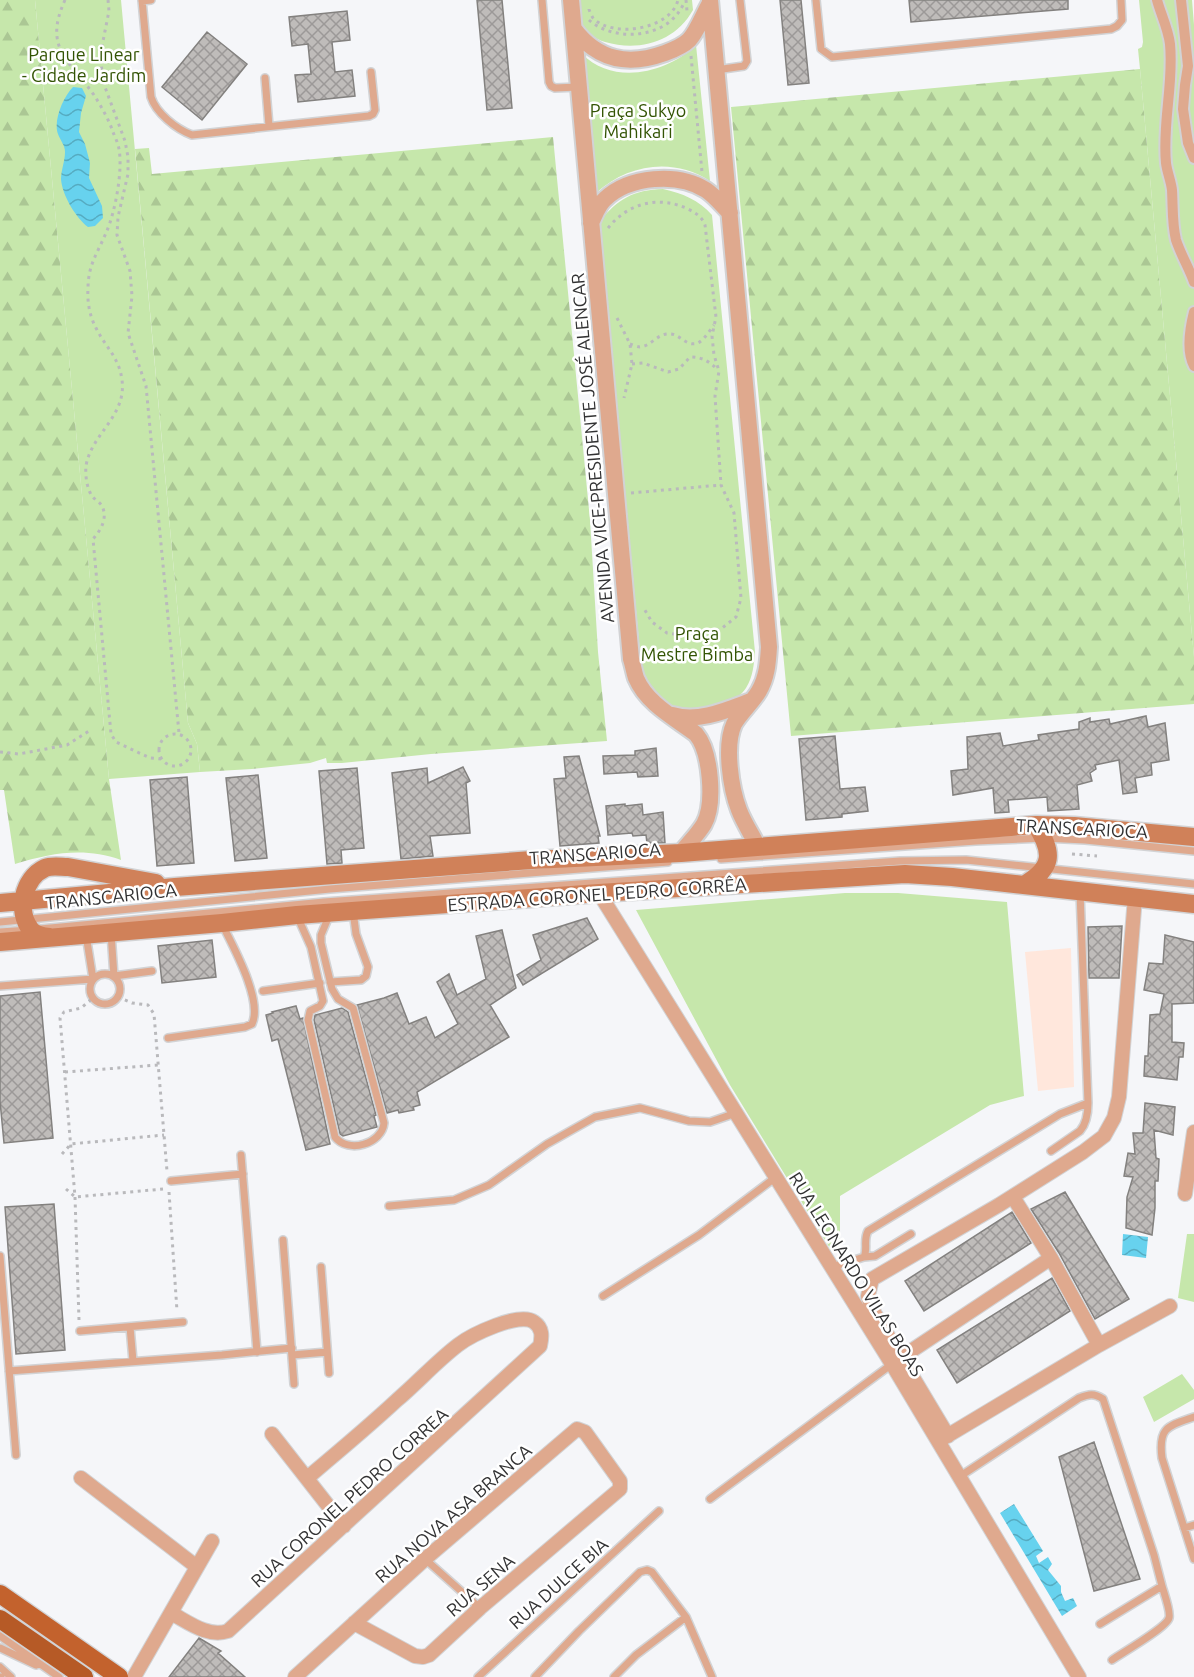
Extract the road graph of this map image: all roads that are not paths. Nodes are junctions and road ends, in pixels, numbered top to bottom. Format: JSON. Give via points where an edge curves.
{"nodes":[{"id":1,"x":142,"y":0,"type":"edge"},
{"id":2,"x":151,"y":0,"type":"edge"},
{"id":3,"x":542,"y":0,"type":"edge"},
{"id":4,"x":571,"y":0,"type":"edge"},
{"id":5,"x":740,"y":0,"type":"edge"},
{"id":6,"x":816,"y":0,"type":"edge"},
{"id":7,"x":1121,"y":0,"type":"edge"},
{"id":8,"x":1157,"y":0,"type":"edge"},
{"id":9,"x":1181,"y":0,"type":"edge"},
{"id":10,"x":710,"y":2,"type":"edge"},
{"id":11,"x":574,"y":29,"type":"junction"},
{"id":12,"x":716,"y":70,"type":"junction"},
{"id":13,"x":371,"y":72,"type":"dead end"},
{"id":14,"x":265,"y":78,"type":"dead end"},
{"id":15,"x":579,"y":86,"type":"junction"},
{"id":16,"x":269,"y":126,"type":"junction"},
{"id":17,"x":1194,"y":158,"type":"edge"},
{"id":18,"x":729,"y":213,"type":"junction"},
{"id":19,"x":598,"y":227,"type":"junction"},
{"id":20,"x":1194,"y":282,"type":"edge"},
{"id":21,"x":1194,"y":312,"type":"edge"},
{"id":22,"x":1194,"y":366,"type":"edge"},
{"id":23,"x":751,"y":701,"type":"junction"},
{"id":24,"x":669,"y":714,"type":"junction"},
{"id":25,"x":1040,"y":832,"type":"junction"},
{"id":26,"x":1194,"y":837,"type":"edge"},
{"id":27,"x":758,"y":847,"type":"junction"},
{"id":28,"x":1194,"y":851,"type":"edge"},
{"id":29,"x":679,"y":857,"type":"junction"},
{"id":30,"x":713,"y":859,"type":"dead end"},
{"id":31,"x":1045,"y":868,"type":"junction"},
{"id":32,"x":1194,"y":884,"type":"edge"},
{"id":33,"x":1024,"y":885,"type":"junction"},
{"id":34,"x":176,"y":887,"type":"junction"},
{"id":35,"x":599,"y":892,"type":"junction"},
{"id":36,"x":1080,"y":892,"type":"junction"},
{"id":37,"x":1135,"y":897,"type":"junction"},
{"id":38,"x":23,"y":901,"type":"junction"},
{"id":39,"x":0,"y":903,"type":"edge"},
{"id":40,"x":1194,"y":904,"type":"edge"},
{"id":41,"x":353,"y":911,"type":"junction"},
{"id":42,"x":330,"y":913,"type":"junction"},
{"id":43,"x":297,"y":915,"type":"junction"},
{"id":44,"x":0,"y":922,"type":"edge"},
{"id":45,"x":222,"y":923,"type":"junction"},
{"id":46,"x":29,"y":925,"type":"junction"},
{"id":47,"x":0,"y":932,"type":"edge"},
{"id":48,"x":111,"y":933,"type":"junction"},
{"id":49,"x":86,"y":935,"type":"junction"},
{"id":50,"x":54,"y":938,"type":"junction"},
{"id":51,"x":0,"y":942,"type":"edge"},
{"id":52,"x":152,"y":971,"type":"dead end"},
{"id":53,"x":114,"y":976,"type":"junction"},
{"id":54,"x":93,"y":979,"type":"junction"},
{"id":55,"x":331,"y":985,"type":"junction"},
{"id":56,"x":0,"y":986,"type":"edge"},
{"id":57,"x":321,"y":987,"type":"junction"},
{"id":58,"x":263,"y":991,"type":"dead end"},
{"id":59,"x":168,"y":1038,"type":"dead end"},
{"id":60,"x":1088,"y":1103,"type":"junction"},
{"id":61,"x":736,"y":1113,"type":"junction"},
{"id":62,"x":1194,"y":1132,"type":"edge"},
{"id":63,"x":1050,"y":1150,"type":"dead end"},
{"id":64,"x":241,"y":1155,"type":"dead end"},
{"id":65,"x":243,"y":1174,"type":"junction"},
{"id":66,"x":776,"y":1178,"type":"junction"},
{"id":67,"x":170,"y":1179,"type":"road end"},
{"id":68,"x":1185,"y":1194,"type":"dead end"},
{"id":69,"x":1013,"y":1197,"type":"junction"},
{"id":70,"x":389,"y":1206,"type":"dead end"},
{"id":71,"x":911,"y":1234,"type":"dead end"},
{"id":72,"x":284,"y":1240,"type":"dead end"},
{"id":73,"x":0,"y":1256,"type":"edge"},
{"id":74,"x":864,"y":1257,"type":"junction"},
{"id":75,"x":1051,"y":1258,"type":"junction"},
{"id":76,"x":321,"y":1267,"type":"dead end"},
{"id":77,"x":832,"y":1268,"type":"junction"},
{"id":78,"x":603,"y":1296,"type":"dead end"},
{"id":79,"x":1170,"y":1306,"type":"dead end"},
{"id":80,"x":181,"y":1323,"type":"road end"},
{"id":81,"x":130,"y":1327,"type":"junction"},
{"id":82,"x":80,"y":1331,"type":"road end"},
{"id":83,"x":1099,"y":1345,"type":"junction"},
{"id":84,"x":257,"y":1352,"type":"junction"},
{"id":85,"x":292,"y":1352,"type":"junction"},
{"id":86,"x":327,"y":1352,"type":"junction"},
{"id":87,"x":896,"y":1360,"type":"junction"},
{"id":88,"x":133,"y":1361,"type":"junction"},
{"id":89,"x":9,"y":1371,"type":"junction"},
{"id":90,"x":329,"y":1373,"type":"dead end"},
{"id":91,"x":294,"y":1384,"type":"dead end"},
{"id":92,"x":1194,"y":1417,"type":"edge"},
{"id":93,"x":272,"y":1434,"type":"dead end"},
{"id":94,"x":943,"y":1439,"type":"junction"},
{"id":95,"x":16,"y":1455,"type":"dead end"},
{"id":96,"x":959,"y":1477,"type":"junction"},
{"id":97,"x":81,"y":1478,"type":"dead end"},
{"id":98,"x":307,"y":1478,"type":"junction"},
{"id":99,"x":620,"y":1489,"type":"joint"},
{"id":100,"x":710,"y":1499,"type":"dead end"},
{"id":101,"x":659,"y":1511,"type":"dead end"},
{"id":102,"x":1194,"y":1525,"type":"edge"},
{"id":103,"x":344,"y":1526,"type":"junction"},
{"id":104,"x":1184,"y":1528,"type":"junction"},
{"id":105,"x":212,"y":1542,"type":"dead end"},
{"id":106,"x":425,"y":1559,"type":"junction"},
{"id":107,"x":1194,"y":1559,"type":"edge"},
{"id":108,"x":197,"y":1567,"type":"junction"},
{"id":109,"x":1162,"y":1586,"type":"junction"},
{"id":110,"x":0,"y":1594,"type":"edge"},
{"id":111,"x":480,"y":1608,"type":"junction"},
{"id":112,"x":171,"y":1613,"type":"junction"},
{"id":113,"x":686,"y":1617,"type":"junction"},
{"id":114,"x":0,"y":1618,"type":"edge"},
{"id":115,"x":354,"y":1623,"type":"junction"},
{"id":116,"x":1100,"y":1623,"type":"dead end"},
{"id":117,"x":0,"y":1636,"type":"edge"},
{"id":118,"x":0,"y":1648,"type":"edge"},
{"id":119,"x":1112,"y":1660,"type":"dead end"},
{"id":120,"x":0,"y":1667,"type":"edge"},
{"id":121,"x":52,"y":1672,"type":"junction"},
{"id":122,"x":1078,"y":1676,"type":"edge"},
{"id":123,"x":10,"y":1677,"type":"edge"},
{"id":124,"x":59,"y":1677,"type":"edge"},
{"id":125,"x":84,"y":1677,"type":"edge"},
{"id":126,"x":119,"y":1677,"type":"edge"},
{"id":127,"x":134,"y":1677,"type":"edge"},
{"id":128,"x":295,"y":1677,"type":"edge"},
{"id":129,"x":478,"y":1677,"type":"edge"},
{"id":130,"x":535,"y":1677,"type":"edge"},
{"id":131,"x":614,"y":1677,"type":"edge"},
{"id":132,"x":712,"y":1677,"type":"edge"}],
"edges":[{"from":1,"to":2,"type":"lane"},
{"from":1,"to":16,"type":"lane","via":[[151,97],[157,110],[192,135]]},
{"from":3,"to":15,"type":"lane","via":[[549,82],[555,88]]},
{"from":4,"to":11,"type":"street","name":"AVENIDA VICE-PRESIDENTE JOSÉ ALENCAR"},
{"from":5,"to":12,"type":"lane","via":[[747,61],[744,66]]},
{"from":6,"to":7,"type":"lane","via":[[821,50],[832,57],[1111,29],[1122,20]]},
{"from":8,"to":20,"type":"street","via":[[1170,45],[1165,127],[1173,220],[1178,245]]},
{"from":9,"to":17,"type":"street","via":[[1188,66],[1183,109]]},
{"from":10,"to":11,"type":"street","via":[[690,39],[675,50],[641,60],[604,55]]},
{"from":10,"to":12,"type":"street"},
{"from":11,"to":15,"type":"street","name":"AVENIDA VICE-PRESIDENTE JOSÉ ALENCAR"},
{"from":12,"to":18,"type":"street"},
{"from":13,"to":16,"type":"lane","via":[[373,114]]},
{"from":14,"to":16,"type":"lane"},
{"from":15,"to":19,"type":"street","name":"AVENIDA VICE-PRESIDENTE JOSÉ ALENCAR"},
{"from":18,"to":19,"type":"street","via":[[704,189],[653,178],[634,182],[603,200]]},
{"from":18,"to":23,"type":"street","via":[[770,647],[768,670]]},
{"from":19,"to":24,"type":"street","name":"AVENIDA VICE-PRESIDENTE JOSÉ ALENCAR","via":[[631,659],[644,692]]},
{"from":21,"to":22,"type":"street","via":[[1190,328]]},
{"from":23,"to":24,"type":"street","via":[[706,716]]},
{"from":23,"to":27,"type":"street","via":[[733,726],[729,763],[739,810]]},
{"from":24,"to":29,"type":"street","name":"AVENIDA VICE-PRESIDENTE JOSÉ ALENCAR","via":[[701,740],[710,795],[705,823]]},
{"from":25,"to":26,"type":"main road","name":"ESTRADA CORONEL PEDRO CORRÊA","via":[[1074,826]]},
{"from":25,"to":27,"type":"main road","name":"ESTRADA CORONEL PEDRO CORRÊA"},
{"from":25,"to":28,"type":"lane","name":"TRANSCARIOCA"},
{"from":25,"to":30,"type":"lane","name":"TRANSCARIOCA","via":[[976,841]]},
{"from":25,"to":31,"type":"main road","via":[[1047,855]]},
{"from":27,"to":29,"type":"main road","name":"ESTRADA CORONEL PEDRO CORRÊA"},
{"from":29,"to":34,"type":"main road","name":"ESTRADA CORONEL PEDRO CORRÊA","via":[[532,860]]},
{"from":29,"to":46,"type":"lane","name":"TRANSCARIOCA","via":[[342,888]]},
{"from":31,"to":32,"type":"lane","name":"TRANSCARIOCA"},
{"from":31,"to":33,"type":"main road"},
{"from":31,"to":46,"type":"lane","name":"TRANSCARIOCA","via":[[966,860],[900,861]]},
{"from":33,"to":35,"type":"main road","name":"ESTRADA CORONEL PEDRO CORRÊA","via":[[905,874]]},
{"from":33,"to":36,"type":"main road","name":"ESTRADA CORONEL PEDRO CORRÊA"},
{"from":34,"to":38,"type":"main road","name":"ESTRADA CORONEL PEDRO CORRÊA"},
{"from":34,"to":38,"type":"main road","via":[[55,866],[30,880]]},
{"from":35,"to":41,"type":"main road","name":"ESTRADA CORONEL PEDRO CORRÊA"},
{"from":35,"to":61,"type":"street","name":"RUA LEONARDO VILAS BOAS"},
{"from":36,"to":37,"type":"main road","name":"ESTRADA CORONEL PEDRO CORRÊA"},
{"from":36,"to":60,"type":"lane"},
{"from":37,"to":40,"type":"main road","name":"ESTRADA CORONEL PEDRO CORRÊA"},
{"from":37,"to":69,"type":"street","via":[[1114,1118],[1104,1136]]},
{"from":38,"to":39,"type":"main road","name":"ESTRADA CORONEL PEDRO CORRÊA"},
{"from":38,"to":46,"type":"main road"},
{"from":41,"to":42,"type":"main road","name":"ESTRADA CORONEL PEDRO CORRÊA"},
{"from":41,"to":55,"type":"lane","via":[[356,934],[368,967],[366,976]]},
{"from":42,"to":43,"type":"main road","name":"ESTRADA CORONEL PEDRO CORRÊA"},
{"from":42,"to":55,"type":"lane","via":[[321,943]]},
{"from":43,"to":45,"type":"main road","name":"ESTRADA CORONEL PEDRO CORRÊA"},
{"from":43,"to":57,"type":"lane","via":[[311,947]]},
{"from":44,"to":46,"type":"lane","name":"TRANSCARIOCA"},
{"from":45,"to":48,"type":"main road","name":"ESTRADA CORONEL PEDRO CORRÊA"},
{"from":45,"to":59,"type":"lane","via":[[245,969],[256,1017],[245,1027]]},
{"from":46,"to":47,"type":"lane","name":"TRANSCARIOCA"},
{"from":46,"to":50,"type":"main road","via":[[36,933]]},
{"from":48,"to":49,"type":"main road","name":"ESTRADA CORONEL PEDRO CORRÊA"},
{"from":48,"to":53,"type":"lane"},
{"from":49,"to":50,"type":"main road","name":"ESTRADA CORONEL PEDRO CORRÊA"},
{"from":49,"to":54,"type":"lane"},
{"from":50,"to":51,"type":"main road","name":"ESTRADA CORONEL PEDRO CORRÊA"},
{"from":52,"to":53,"type":"lane"},
{"from":53,"to":54,"type":"lane","via":[[103,973]]},
{"from":53,"to":54,"type":"lane","via":[[120,987],[118,997],[104,1004],[90,992]]},
{"from":54,"to":56,"type":"lane"},
{"from":55,"to":57,"type":"lane","via":[[338,999],[353,1008],[384,1123],[381,1134],[358,1145],[348,1146],[335,1137],[308,1020],[310,1011],[323,1004]]},
{"from":57,"to":58,"type":"lane"},
{"from":60,"to":63,"type":"lane","via":[[1084,1127]]},
{"from":60,"to":74,"type":"lane","via":[[1060,1114],[868,1231]]},
{"from":61,"to":66,"type":"street","name":"RUA LEONARDO VILAS BOAS"},
{"from":61,"to":70,"type":"lane","via":[[710,1122],[689,1121],[640,1108],[595,1117],[547,1144],[489,1185],[454,1200]]},
{"from":62,"to":68,"type":"street"},
{"from":64,"to":65,"type":"lane"},
{"from":65,"to":67,"type":"lane"},
{"from":65,"to":84,"type":"lane"},
{"from":66,"to":77,"type":"street","name":"RUA LEONARDO VILAS BOAS"},
{"from":66,"to":78,"type":"lane","via":[[699,1235]]},
{"from":69,"to":75,"type":"street"},
{"from":69,"to":87,"type":"street","via":[[872,1279],[868,1296]]},
{"from":71,"to":74,"type":"lane","via":[[875,1256]]},
{"from":72,"to":85,"type":"lane"},
{"from":73,"to":89,"type":"lane"},
{"from":74,"to":77,"type":"lane"},
{"from":75,"to":83,"type":"street"},
{"from":75,"to":87,"type":"street"},
{"from":76,"to":86,"type":"lane"},
{"from":77,"to":87,"type":"street","name":"RUA LEONARDO VILAS BOAS"},
{"from":79,"to":83,"type":"street"},
{"from":80,"to":81,"type":"lane"},
{"from":81,"to":82,"type":"lane"},
{"from":81,"to":88,"type":"lane"},
{"from":83,"to":94,"type":"street"},
{"from":84,"to":85,"type":"lane"},
{"from":84,"to":88,"type":"lane"},
{"from":85,"to":86,"type":"lane"},
{"from":85,"to":91,"type":"lane"},
{"from":86,"to":90,"type":"lane"},
{"from":87,"to":94,"type":"street","name":"RUA LEONARDO VILAS BOAS"},
{"from":87,"to":100,"type":"lane"},
{"from":88,"to":89,"type":"lane"},
{"from":89,"to":95,"type":"lane"},
{"from":92,"to":104,"type":"lane","via":[[1164,1430],[1160,1441]]},
{"from":93,"to":98,"type":"street"},
{"from":94,"to":96,"type":"street","name":"RUA LEONARDO VILAS BOAS"},
{"from":96,"to":109,"type":"lane","via":[[1079,1398],[1096,1395],[1103,1399],[1108,1413]]},
{"from":96,"to":122,"type":"street","name":"RUA LEONARDO VILAS BOAS"},
{"from":97,"to":108,"type":"street"},
{"from":98,"to":103,"type":"street"},
{"from":98,"to":103,"type":"street","name":"RUA CORONEL PEDRO CORREA","via":[[459,1344],[481,1331],[515,1320],[532,1320],[541,1330],[540,1347]]},
{"from":99,"to":106,"type":"street","name":"RUA NOVA ASA BRANCA","via":[[620,1480],[585,1432],[577,1429]]},
{"from":99,"to":111,"type":"street","name":"RUA SENA"},
{"from":101,"to":129,"type":"lane","name":"RUA DULCE BIA"},
{"from":102,"to":104,"type":"lane"},
{"from":103,"to":112,"type":"street","name":"RUA CORONEL PEDRO CORREA","via":[[228,1631],[209,1632]]},
{"from":104,"to":107,"type":"lane"},
{"from":105,"to":108,"type":"street"},
{"from":106,"to":111,"type":"lane"},
{"from":106,"to":115,"type":"street","name":"RUA NOVA ASA BRANCA"},
{"from":108,"to":112,"type":"street"},
{"from":109,"to":116,"type":"lane"},
{"from":109,"to":119,"type":"lane","via":[[1169,1620]]},
{"from":110,"to":126,"type":"main road"},
{"from":111,"to":115,"type":"street","name":"RUA SENA","via":[[423,1657]]},
{"from":112,"to":127,"type":"street"},
{"from":113,"to":130,"type":"lane","via":[[652,1572],[644,1570]]},
{"from":113,"to":131,"type":"lane"},
{"from":113,"to":132,"type":"lane"},
{"from":114,"to":125,"type":"highway"},
{"from":115,"to":128,"type":"street","name":"RUA NOVA ASA BRANCA"},
{"from":117,"to":121,"type":"lane"},
{"from":118,"to":121,"type":"lane"},
{"from":120,"to":123,"type":"lane"},
{"from":121,"to":124,"type":"lane"}]}
